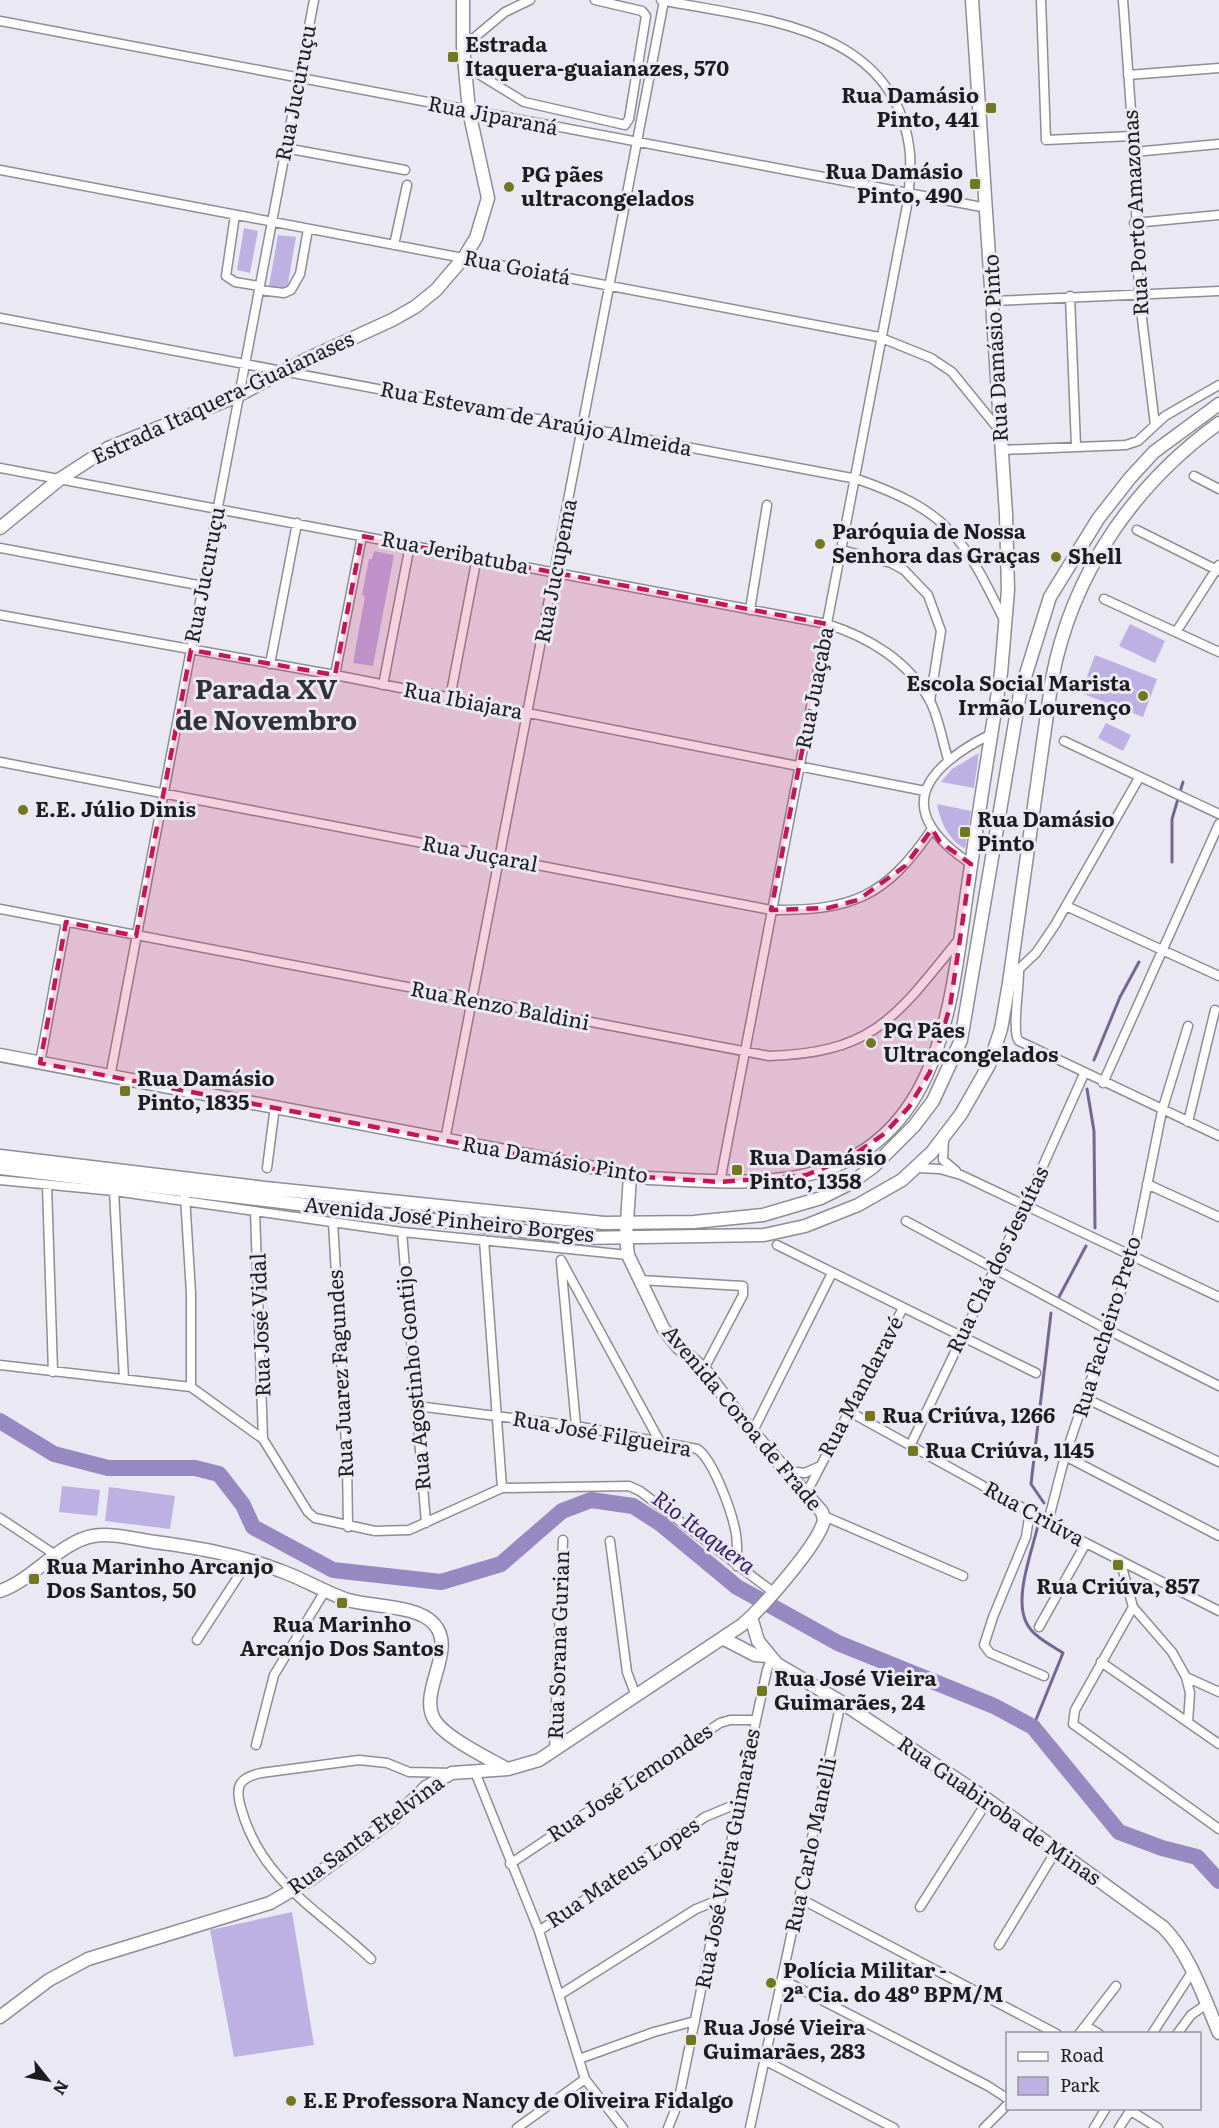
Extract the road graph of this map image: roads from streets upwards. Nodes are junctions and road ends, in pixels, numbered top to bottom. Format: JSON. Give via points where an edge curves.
{"nodes":[{"id":1,"x":314,"y":0,"type":"edge"},
{"id":2,"x":464,"y":0,"type":"edge"},
{"id":3,"x":530,"y":0,"type":"edge"},
{"id":4,"x":595,"y":0,"type":"edge"},
{"id":5,"x":662,"y":0,"type":"edge"},
{"id":6,"x":972,"y":0,"type":"edge"},
{"id":7,"x":1041,"y":0,"type":"edge"},
{"id":8,"x":1123,"y":0,"type":"edge"},
{"id":9,"x":0,"y":21,"type":"edge"},
{"id":10,"x":463,"y":47,"type":"junction"},
{"id":11,"x":464,"y":65,"type":"junction"},
{"id":12,"x":1219,"y":68,"type":"edge"},
{"id":13,"x":1128,"y":75,"type":"junction"},
{"id":14,"x":298,"y":79,"type":"junction"},
{"id":15,"x":469,"y":111,"type":"junction"},
{"id":16,"x":1132,"y":135,"type":"junction"},
{"id":17,"x":637,"y":143,"type":"junction"},
{"id":18,"x":1219,"y":144,"type":"edge"},
{"id":19,"x":285,"y":147,"type":"junction"},
{"id":20,"x":1134,"y":152,"type":"junction"},
{"id":21,"x":0,"y":170,"type":"edge"},
{"id":22,"x":405,"y":170,"type":"dead end"},
{"id":23,"x":407,"y":185,"type":"dead end"},
{"id":24,"x":909,"y":195,"type":"junction"},
{"id":25,"x":987,"y":208,"type":"junction"},
{"id":26,"x":235,"y":215,"type":"junction"},
{"id":27,"x":1219,"y":215,"type":"edge"},
{"id":28,"x":271,"y":222,"type":"junction"},
{"id":29,"x":1134,"y":223,"type":"junction"},
{"id":30,"x":308,"y":229,"type":"junction"},
{"id":31,"x":394,"y":245,"type":"junction"},
{"id":32,"x":463,"y":258,"type":"junction"},
{"id":33,"x":610,"y":285,"type":"junction"},
{"id":34,"x":259,"y":288,"type":"junction"},
{"id":35,"x":1219,"y":291,"type":"edge"},
{"id":36,"x":1139,"y":294,"type":"junction"},
{"id":37,"x":1070,"y":297,"type":"junction"},
{"id":38,"x":993,"y":301,"type":"junction"},
{"id":39,"x":0,"y":318,"type":"edge"},
{"id":40,"x":882,"y":337,"type":"junction"},
{"id":41,"x":245,"y":364,"type":"junction"},
{"id":42,"x":285,"y":371,"type":"junction"},
{"id":43,"x":1219,"y":385,"type":"edge"},
{"id":44,"x":240,"y":394,"type":"junction"},
{"id":45,"x":1219,"y":404,"type":"edge"},
{"id":46,"x":1219,"y":423,"type":"edge"},
{"id":47,"x":1155,"y":425,"type":"junction"},
{"id":48,"x":583,"y":428,"type":"junction"},
{"id":49,"x":1000,"y":431,"type":"junction"},
{"id":50,"x":1076,"y":446,"type":"junction"},
{"id":51,"x":1002,"y":450,"type":"junction"},
{"id":52,"x":0,"y":468,"type":"edge"},
{"id":53,"x":1194,"y":477,"type":"dead end"},
{"id":54,"x":855,"y":478,"type":"junction"},
{"id":55,"x":60,"y":479,"type":"junction"},
{"id":56,"x":1219,"y":489,"type":"edge"},
{"id":57,"x":767,"y":505,"type":"dead end"},
{"id":58,"x":218,"y":509,"type":"junction"},
{"id":59,"x":297,"y":523,"type":"junction"},
{"id":60,"x":0,"y":528,"type":"edge"},
{"id":61,"x":1137,"y":530,"type":"dead end"},
{"id":62,"x":362,"y":536,"type":"junction"},
{"id":63,"x":410,"y":545,"type":"junction"},
{"id":64,"x":0,"y":548,"type":"edge"},
{"id":65,"x":842,"y":550,"type":"junction"},
{"id":66,"x":477,"y":557,"type":"junction"},
{"id":67,"x":1218,"y":569,"type":"edge"},
{"id":68,"x":555,"y":573,"type":"junction"},
{"id":69,"x":203,"y":586,"type":"junction"},
{"id":70,"x":1104,"y":599,"type":"dead end"},
{"id":71,"x":750,"y":610,"type":"junction"},
{"id":72,"x":0,"y":615,"type":"edge"},
{"id":73,"x":827,"y":624,"type":"junction"},
{"id":74,"x":1006,"y":626,"type":"junction"},
{"id":75,"x":1176,"y":632,"type":"junction"},
{"id":76,"x":191,"y":650,"type":"junction"},
{"id":77,"x":1219,"y":652,"type":"edge"},
{"id":78,"x":270,"y":664,"type":"junction"},
{"id":79,"x":335,"y":675,"type":"junction"},
{"id":80,"x":383,"y":685,"type":"junction"},
{"id":81,"x":450,"y":698,"type":"junction"},
{"id":82,"x":930,"y":701,"type":"junction"},
{"id":83,"x":528,"y":714,"type":"junction"},
{"id":84,"x":992,"y":734,"type":"junction"},
{"id":85,"x":1064,"y":741,"type":"dead end"},
{"id":86,"x":948,"y":759,"type":"junction"},
{"id":87,"x":0,"y":762,"type":"edge"},
{"id":88,"x":799,"y":767,"type":"junction"},
{"id":89,"x":1139,"y":778,"type":"junction"},
{"id":90,"x":925,"y":791,"type":"junction"},
{"id":91,"x":163,"y":793,"type":"junction"},
{"id":92,"x":1219,"y":814,"type":"edge"},
{"id":93,"x":1219,"y":824,"type":"edge"},
{"id":94,"x":932,"y":829,"type":"junction"},
{"id":95,"x":500,"y":858,"type":"junction"},
{"id":96,"x":971,"y":864,"type":"junction"},
{"id":97,"x":1066,"y":906,"type":"junction"},
{"id":98,"x":0,"y":909,"type":"edge"},
{"id":99,"x":771,"y":910,"type":"junction"},
{"id":100,"x":66,"y":922,"type":"junction"},
{"id":101,"x":136,"y":936,"type":"junction"},
{"id":102,"x":960,"y":938,"type":"junction"},
{"id":103,"x":1165,"y":950,"type":"junction"},
{"id":104,"x":1015,"y":969,"type":"junction"},
{"id":105,"x":1219,"y":976,"type":"edge"},
{"id":106,"x":473,"y":1000,"type":"junction"},
{"id":107,"x":1215,"y":1010,"type":"dead end"},
{"id":108,"x":1188,"y":1026,"type":"dead end"},
{"id":109,"x":744,"y":1053,"type":"junction"},
{"id":110,"x":0,"y":1055,"type":"edge"},
{"id":111,"x":40,"y":1063,"type":"junction"},
{"id":112,"x":1085,"y":1074,"type":"junction"},
{"id":113,"x":110,"y":1077,"type":"junction"},
{"id":114,"x":1102,"y":1082,"type":"junction"},
{"id":115,"x":275,"y":1106,"type":"junction"},
{"id":116,"x":1162,"y":1112,"type":"junction"},
{"id":117,"x":1188,"y":1122,"type":"junction"},
{"id":118,"x":1219,"y":1136,"type":"edge"},
{"id":119,"x":944,"y":1138,"type":"junction"},
{"id":120,"x":445,"y":1140,"type":"junction"},
{"id":121,"x":0,"y":1156,"type":"edge"},
{"id":122,"x":0,"y":1168,"type":"edge"},
{"id":123,"x":267,"y":1168,"type":"dead end"},
{"id":124,"x":917,"y":1168,"type":"junction"},
{"id":125,"x":961,"y":1175,"type":"junction"},
{"id":126,"x":630,"y":1176,"type":"junction"},
{"id":127,"x":0,"y":1180,"type":"edge"},
{"id":128,"x":720,"y":1182,"type":"junction"},
{"id":129,"x":1147,"y":1184,"type":"junction"},
{"id":130,"x":47,"y":1185,"type":"junction"},
{"id":131,"x":185,"y":1190,"type":"junction"},
{"id":132,"x":114,"y":1191,"type":"junction"},
{"id":133,"x":1025,"y":1206,"type":"junction"},
{"id":134,"x":255,"y":1211,"type":"junction"},
{"id":135,"x":1219,"y":1217,"type":"edge"},
{"id":136,"x":906,"y":1221,"type":"dead end"},
{"id":137,"x":333,"y":1222,"type":"junction"},
{"id":138,"x":627,"y":1222,"type":"junction"},
{"id":139,"x":402,"y":1232,"type":"junction"},
{"id":140,"x":626,"y":1237,"type":"junction"},
{"id":141,"x":484,"y":1240,"type":"junction"},
{"id":142,"x":777,"y":1245,"type":"dead end"},
{"id":143,"x":562,"y":1248,"type":"junction"},
{"id":144,"x":628,"y":1255,"type":"junction"},
{"id":145,"x":1133,"y":1256,"type":"junction"},
{"id":146,"x":561,"y":1260,"type":"junction"},
{"id":147,"x":994,"y":1268,"type":"junction"},
{"id":148,"x":832,"y":1273,"type":"junction"},
{"id":149,"x":640,"y":1280,"type":"junction"},
{"id":150,"x":1219,"y":1297,"type":"edge"},
{"id":151,"x":903,"y":1308,"type":"junction"},
{"id":152,"x":1110,"y":1331,"type":"junction"},
{"id":153,"x":960,"y":1336,"type":"junction"},
{"id":154,"x":0,"y":1365,"type":"edge"},
{"id":155,"x":704,"y":1369,"type":"junction"},
{"id":156,"x":53,"y":1372,"type":"junction"},
{"id":157,"x":1036,"y":1373,"type":"dead end"},
{"id":158,"x":124,"y":1379,"type":"junction"},
{"id":159,"x":1219,"y":1386,"type":"edge"},
{"id":160,"x":191,"y":1387,"type":"junction"},
{"id":161,"x":1087,"y":1399,"type":"junction"},
{"id":162,"x":417,"y":1406,"type":"junction"},
{"id":163,"x":850,"y":1412,"type":"junction"},
{"id":164,"x":495,"y":1415,"type":"junction"},
{"id":165,"x":576,"y":1426,"type":"junction"},
{"id":166,"x":752,"y":1433,"type":"junction"},
{"id":167,"x":263,"y":1439,"type":"junction"},
{"id":168,"x":659,"y":1440,"type":"junction"},
{"id":169,"x":910,"y":1446,"type":"junction"},
{"id":170,"x":1065,"y":1456,"type":"junction"},
{"id":171,"x":1219,"y":1462,"type":"edge"},
{"id":172,"x":819,"y":1467,"type":"junction"},
{"id":173,"x":789,"y":1471,"type":"junction"},
{"id":174,"x":502,"y":1488,"type":"junction"},
{"id":175,"x":807,"y":1492,"type":"junction"},
{"id":176,"x":1032,"y":1512,"type":"junction"},
{"id":177,"x":824,"y":1516,"type":"junction"},
{"id":178,"x":0,"y":1518,"type":"edge"},
{"id":179,"x":1046,"y":1520,"type":"junction"},
{"id":180,"x":426,"y":1523,"type":"junction"},
{"id":181,"x":348,"y":1527,"type":"junction"},
{"id":182,"x":1219,"y":1536,"type":"edge"},
{"id":183,"x":562,"y":1540,"type":"dead end"},
{"id":184,"x":610,"y":1541,"type":"dead end"},
{"id":185,"x":1086,"y":1543,"type":"junction"},
{"id":186,"x":57,"y":1556,"type":"junction"},
{"id":187,"x":249,"y":1560,"type":"junction"},
{"id":188,"x":1120,"y":1560,"type":"junction"},
{"id":189,"x":737,"y":1566,"type":"junction"},
{"id":190,"x":963,"y":1576,"type":"dead end"},
{"id":191,"x":0,"y":1591,"type":"edge"},
{"id":192,"x":325,"y":1591,"type":"junction"},
{"id":193,"x":770,"y":1596,"type":"junction"},
{"id":194,"x":1133,"y":1607,"type":"junction"},
{"id":195,"x":1219,"y":1611,"type":"edge"},
{"id":196,"x":753,"y":1615,"type":"junction"},
{"id":197,"x":1040,"y":1627,"type":"dead end"},
{"id":198,"x":724,"y":1639,"type":"junction"},
{"id":199,"x":197,"y":1640,"type":"dead end"},
{"id":200,"x":769,"y":1658,"type":"junction"},
{"id":201,"x":1101,"y":1662,"type":"junction"},
{"id":202,"x":1044,"y":1676,"type":"dead end"},
{"id":203,"x":1186,"y":1677,"type":"junction"},
{"id":204,"x":1219,"y":1692,"type":"edge"},
{"id":205,"x":636,"y":1696,"type":"junction"},
{"id":206,"x":841,"y":1702,"type":"junction"},
{"id":207,"x":756,"y":1720,"type":"junction"},
{"id":208,"x":1188,"y":1722,"type":"junction"},
{"id":209,"x":1219,"y":1744,"type":"edge"},
{"id":210,"x":256,"y":1745,"type":"dead end"},
{"id":211,"x":554,"y":1751,"type":"junction"},
{"id":212,"x":507,"y":1769,"type":"junction"},
{"id":213,"x":475,"y":1772,"type":"junction"},
{"id":214,"x":452,"y":1773,"type":"junction"},
{"id":215,"x":988,"y":1800,"type":"junction"},
{"id":216,"x":741,"y":1802,"type":"junction"},
{"id":217,"x":1219,"y":1828,"type":"edge"},
{"id":218,"x":1057,"y":1849,"type":"junction"},
{"id":219,"x":510,"y":1864,"type":"junction"},
{"id":220,"x":291,"y":1892,"type":"junction"},
{"id":221,"x":799,"y":1898,"type":"junction"},
{"id":222,"x":721,"y":1899,"type":"junction"},
{"id":223,"x":920,"y":1907,"type":"dead end"},
{"id":224,"x":539,"y":1931,"type":"junction"},
{"id":225,"x":999,"y":1945,"type":"dead end"},
{"id":226,"x":371,"y":1959,"type":"dead end"},
{"id":227,"x":1192,"y":1972,"type":"junction"},
{"id":228,"x":783,"y":1980,"type":"junction"},
{"id":229,"x":1116,"y":1986,"type":"dead end"},
{"id":230,"x":561,"y":1994,"type":"junction"},
{"id":231,"x":1207,"y":2004,"type":"junction"},
{"id":232,"x":0,"y":2017,"type":"edge"},
{"id":233,"x":695,"y":2021,"type":"junction"},
{"id":234,"x":1086,"y":2026,"type":"junction"},
{"id":235,"x":1053,"y":2032,"type":"edge"},
{"id":236,"x":1080,"y":2032,"type":"edge"},
{"id":237,"x":1096,"y":2032,"type":"edge"},
{"id":238,"x":1153,"y":2032,"type":"edge"},
{"id":239,"x":1178,"y":2032,"type":"edge"},
{"id":240,"x":1219,"y":2033,"type":"edge"},
{"id":241,"x":579,"y":2060,"type":"junction"},
{"id":242,"x":766,"y":2061,"type":"junction"},
{"id":243,"x":585,"y":2079,"type":"junction"},
{"id":244,"x":1006,"y":2098,"type":"edge"},
{"id":245,"x":1006,"y":2106,"type":"edge"},
{"id":246,"x":1105,"y":2110,"type":"edge"},
{"id":247,"x":1132,"y":2110,"type":"edge"},
{"id":248,"x":517,"y":2128,"type":"edge"},
{"id":249,"x":623,"y":2128,"type":"edge"},
{"id":250,"x":668,"y":2128,"type":"edge"},
{"id":251,"x":750,"y":2128,"type":"edge"},
{"id":252,"x":894,"y":2128,"type":"edge"},
{"id":253,"x":984,"y":2128,"type":"edge"},
{"id":254,"x":1094,"y":2128,"type":"edge"},
{"id":255,"x":1119,"y":2128,"type":"edge"},
{"id":256,"x":1158,"y":2128,"type":"edge"}],
"edges":[{"from":1,"to":14,"type":"street","name":"Rua Jucuruçu"},
{"from":2,"to":10,"type":"street","name":"Estrada Itaquera-Guaianases"},
{"from":3,"to":10,"type":"street","via":[[505,12]]},
{"from":4,"to":11,"type":"street","via":[[642,11],[646,16],[625,125],[524,102]]},
{"from":5,"to":17,"type":"street","name":"Rua Jucupema"},
{"from":5,"to":24,"type":"street","name":"Rua Juaçaba","via":[[784,25],[837,43],[855,55],[881,78],[901,118],[910,154]]},
{"from":6,"to":25,"type":"street","name":"Rua Damásio Pinto"},
{"from":7,"to":16,"type":"street","via":[[1046,140]]},
{"from":8,"to":13,"type":"street","name":"Rua Porto Amazonas"},
{"from":9,"to":14,"type":"street","name":"Rua Jiparaná"},
{"from":10,"to":11,"type":"street","name":"Estrada Itaquera-Guaianases"},
{"from":11,"to":15,"type":"street","name":"Estrada Itaquera-Guaianases"},
{"from":12,"to":13,"type":"street"},
{"from":13,"to":16,"type":"street","name":"Rua Porto Amazonas"},
{"from":14,"to":15,"type":"street","name":"Rua Jiparaná"},
{"from":14,"to":19,"type":"street","name":"Rua Jucuruçu"},
{"from":15,"to":17,"type":"street","name":"Rua Jiparaná"},
{"from":15,"to":32,"type":"street","name":"Estrada Itaquera-Guaianases","via":[[488,198],[477,238]]},
{"from":16,"to":20,"type":"street","name":"Rua Porto Amazonas"},
{"from":17,"to":24,"type":"street","name":"Rua Jiparaná"},
{"from":17,"to":33,"type":"street","name":"Rua Jucupema"},
{"from":18,"to":20,"type":"street"},
{"from":19,"to":22,"type":"street"},
{"from":19,"to":28,"type":"street","name":"Rua Jucuruçu"},
{"from":20,"to":29,"type":"street","name":"Rua Porto Amazonas"},
{"from":21,"to":26,"type":"street","name":"Rua Goiatá"},
{"from":23,"to":31,"type":"street"},
{"from":24,"to":25,"type":"street","name":"Rua Jiparaná"},
{"from":24,"to":40,"type":"street","name":"Rua Juaçaba"},
{"from":25,"to":38,"type":"street","name":"Rua Damásio Pinto"},
{"from":26,"to":28,"type":"street","name":"Rua Goiatá"},
{"from":26,"to":34,"type":"street","via":[[226,276]]},
{"from":27,"to":29,"type":"street"},
{"from":28,"to":30,"type":"street","name":"Rua Goiatá"},
{"from":28,"to":34,"type":"street","name":"Rua Jucuruçu"},
{"from":29,"to":36,"type":"street","name":"Rua Porto Amazonas"},
{"from":30,"to":31,"type":"street","name":"Rua Goiatá"},
{"from":30,"to":34,"type":"street","via":[[300,274],[291,290]]},
{"from":31,"to":32,"type":"street","name":"Rua Goiatá"},
{"from":32,"to":33,"type":"street","name":"Rua Goiatá"},
{"from":32,"to":42,"type":"street","name":"Estrada Itaquera-Guaianases","via":[[416,307]]},
{"from":33,"to":40,"type":"street","name":"Rua Goiatá"},
{"from":33,"to":48,"type":"street","name":"Rua Jucupema"},
{"from":34,"to":41,"type":"street","name":"Rua Jucuruçu"},
{"from":35,"to":36,"type":"street"},
{"from":36,"to":37,"type":"street"},
{"from":36,"to":47,"type":"street","name":"Rua Porto Amazonas"},
{"from":37,"to":38,"type":"street"},
{"from":37,"to":50,"type":"street"},
{"from":38,"to":49,"type":"street","name":"Rua Damásio Pinto"},
{"from":39,"to":41,"type":"street","name":"Rua Estevam de Araújo Almeida"},
{"from":40,"to":49,"type":"street","name":"Rua Goiatá","via":[[931,358],[952,372]]},
{"from":40,"to":54,"type":"street","name":"Rua Juaçaba"},
{"from":41,"to":42,"type":"street","name":"Rua Estevam de Araújo Almeida"},
{"from":41,"to":44,"type":"street","name":"Rua Jucuruçu"},
{"from":42,"to":44,"type":"street","name":"Estrada Itaquera-Guaianases"},
{"from":42,"to":48,"type":"street","name":"Rua Estevam de Araújo Almeida"},
{"from":43,"to":47,"type":"street"},
{"from":44,"to":55,"type":"street","name":"Estrada Itaquera-Guaianases","via":[[108,448]]},
{"from":44,"to":58,"type":"street","name":"Rua Jucuruçu"},
{"from":45,"to":138,"type":"street","name":"Avenida José Pinheiro Borges","via":[[1154,452],[1130,478],[1098,519],[1050,597],[1020,693],[962,1040],[933,1101],[873,1167],[821,1198],[763,1215],[694,1222]]},
{"from":46,"to":104,"type":"street","name":"Avenida José Pinheiro Borges","via":[[1169,464],[1131,506],[1094,562],[1068,615],[1043,732]]},
{"from":47,"to":50,"type":"street","via":[[1126,446]]},
{"from":48,"to":54,"type":"street","name":"Rua Estevam de Araújo Almeida"},
{"from":48,"to":68,"type":"street","name":"Rua Jucupema"},
{"from":49,"to":51,"type":"street","name":"Rua Damásio Pinto"},
{"from":50,"to":51,"type":"street"},
{"from":51,"to":74,"type":"street","name":"Rua Damásio Pinto"},
{"from":52,"to":55,"type":"street","name":"Rua Jeribatuba"},
{"from":53,"to":56,"type":"street"},
{"from":54,"to":65,"type":"street","name":"Rua Juaçaba"},
{"from":54,"to":74,"type":"street","name":"Rua Estevam de Araújo Almeida","via":[[905,497],[952,530],[974,560]]},
{"from":55,"to":58,"type":"street","name":"Rua Jeribatuba"},
{"from":55,"to":60,"type":"street","name":"Estrada Itaquera-Guaianases"},
{"from":57,"to":71,"type":"street"},
{"from":58,"to":59,"type":"street","name":"Rua Jeribatuba"},
{"from":58,"to":69,"type":"street","name":"Rua Jucuruçu"},
{"from":59,"to":62,"type":"street","name":"Rua Jeribatuba"},
{"from":59,"to":78,"type":"street"},
{"from":61,"to":67,"type":"street"},
{"from":62,"to":63,"type":"street","name":"Rua Jeribatuba"},
{"from":62,"to":79,"type":"street"},
{"from":63,"to":66,"type":"street","name":"Rua Jeribatuba"},
{"from":63,"to":80,"type":"street"},
{"from":64,"to":69,"type":"street"},
{"from":65,"to":73,"type":"street","name":"Rua Juaçaba"},
{"from":65,"to":82,"type":"street","via":[[897,567],[914,577],[928,596],[941,632]]},
{"from":66,"to":68,"type":"street","name":"Rua Jeribatuba"},
{"from":66,"to":81,"type":"street"},
{"from":67,"to":75,"type":"street"},
{"from":68,"to":71,"type":"street","name":"Rua Jeribatuba"},
{"from":68,"to":83,"type":"street","name":"Rua Jucupema"},
{"from":69,"to":76,"type":"street","name":"Rua Jucuruçu"},
{"from":70,"to":75,"type":"street"},
{"from":71,"to":73,"type":"street","name":"Rua Jeribatuba"},
{"from":72,"to":76,"type":"street","name":"Rua Ibiajara"},
{"from":73,"to":82,"type":"street","name":"Rua Jeribatuba","via":[[856,634],[894,658]]},
{"from":73,"to":88,"type":"street","name":"Rua Juaçaba"},
{"from":74,"to":84,"type":"street","name":"Rua Damásio Pinto"},
{"from":75,"to":77,"type":"street"},
{"from":76,"to":78,"type":"street","name":"Rua Ibiajara"},
{"from":76,"to":91,"type":"street","name":"Rua Jucuruçu"},
{"from":78,"to":79,"type":"street","name":"Rua Ibiajara"},
{"from":79,"to":80,"type":"street","name":"Rua Ibiajara"},
{"from":80,"to":81,"type":"street","name":"Rua Ibiajara"},
{"from":81,"to":83,"type":"street","name":"Rua Ibiajara"},
{"from":82,"to":86,"type":"street","name":"Rua Jeribatuba"},
{"from":83,"to":88,"type":"street","name":"Rua Ibiajara"},
{"from":83,"to":95,"type":"street","name":"Rua Jucupema"},
{"from":84,"to":86,"type":"street"},
{"from":84,"to":96,"type":"street","name":"Rua Damásio Pinto"},
{"from":85,"to":89,"type":"street"},
{"from":86,"to":90,"type":"street"},
{"from":87,"to":91,"type":"street","name":"Rua Juçaral"},
{"from":88,"to":90,"type":"street","name":"Rua Ibiajara"},
{"from":88,"to":99,"type":"street","name":"Rua Juaçaba"},
{"from":89,"to":92,"type":"street"},
{"from":89,"to":97,"type":"street"},
{"from":90,"to":94,"type":"street"},
{"from":91,"to":95,"type":"street","name":"Rua Juçaral"},
{"from":91,"to":101,"type":"street","name":"Rua Jucuruçu"},
{"from":93,"to":103,"type":"street"},
{"from":94,"to":96,"type":"street","via":[[940,842]]},
{"from":94,"to":99,"type":"street","name":"Rua Juçaral","via":[[892,879],[858,900],[828,908]]},
{"from":95,"to":99,"type":"street","name":"Rua Juçaral"},
{"from":95,"to":106,"type":"street","name":"Rua Jucupema"},
{"from":96,"to":102,"type":"street","name":"Rua Damásio Pinto"},
{"from":97,"to":103,"type":"street"},
{"from":97,"to":104,"type":"street","via":[[1044,942]]},
{"from":98,"to":100,"type":"street","name":"Rua Renzo Baldini"},
{"from":99,"to":109,"type":"street","name":"Rua Juaçaba"},
{"from":100,"to":101,"type":"street","name":"Rua Renzo Baldini"},
{"from":100,"to":111,"type":"street"},
{"from":101,"to":106,"type":"street","name":"Rua Renzo Baldini"},
{"from":101,"to":113,"type":"street","name":"Rua Jucuruçu"},
{"from":102,"to":109,"type":"street","name":"Rua Renzo Baldini","via":[[898,1013],[868,1034],[808,1054]]},
{"from":102,"to":128,"type":"street","name":"Rua Damásio Pinto","via":[[940,1047],[920,1091],[891,1127],[858,1152],[816,1172]]},
{"from":103,"to":105,"type":"street"},
{"from":103,"to":114,"type":"street"},
{"from":104,"to":112,"type":"street","via":[[1019,995],[1014,1030],[1017,1040]]},
{"from":104,"to":119,"type":"street","name":"Avenida José Pinheiro Borges","via":[[989,1065]]},
{"from":106,"to":109,"type":"street","name":"Rua Renzo Baldini"},
{"from":106,"to":120,"type":"street","name":"Rua Jucupema"},
{"from":107,"to":117,"type":"street"},
{"from":108,"to":116,"type":"street","name":"Rua Facheiro Preto"},
{"from":109,"to":128,"type":"street","name":"Rua Juaçaba"},
{"from":110,"to":111,"type":"street","name":"Rua Damásio Pinto"},
{"from":111,"to":113,"type":"street","name":"Rua Damásio Pinto"},
{"from":112,"to":114,"type":"street"},
{"from":112,"to":133,"type":"street","name":"Rua Chá dos Jesuítas"},
{"from":113,"to":115,"type":"street","name":"Rua Damásio Pinto"},
{"from":114,"to":116,"type":"street"},
{"from":115,"to":120,"type":"street","name":"Rua Damásio Pinto"},
{"from":115,"to":123,"type":"street"},
{"from":116,"to":117,"type":"street"},
{"from":116,"to":129,"type":"street","name":"Rua Facheiro Preto"},
{"from":117,"to":118,"type":"street"},
{"from":119,"to":124,"type":"street","name":"Avenida José Pinheiro Borges"},
{"from":119,"to":125,"type":"street","via":[[944,1160]]},
{"from":120,"to":126,"type":"street","name":"Rua Damásio Pinto"},
{"from":121,"to":131,"type":"street","name":"Avenida José Pinheiro Borges"},
{"from":122,"to":131,"type":"street","name":"Avenida José Pinheiro Borges"},
{"from":124,"to":125,"type":"street"},
{"from":124,"to":140,"type":"street","name":"Avenida José Pinheiro Borges","via":[[858,1205],[779,1233]]},
{"from":125,"to":133,"type":"street"},
{"from":126,"to":128,"type":"street","name":"Rua Damásio Pinto"},
{"from":126,"to":138,"type":"street","name":"Avenida Coroa de Frade"},
{"from":127,"to":130,"type":"street"},
{"from":129,"to":135,"type":"street"},
{"from":129,"to":145,"type":"street","name":"Rua Facheiro Preto"},
{"from":130,"to":132,"type":"street"},
{"from":130,"to":156,"type":"street"},
{"from":131,"to":132,"type":"street"},
{"from":131,"to":134,"type":"street"},
{"from":131,"to":138,"type":"street","name":"Avenida José Pinheiro Borges"},
{"from":131,"to":140,"type":"street","name":"Avenida José Pinheiro Borges","via":[[580,1238]]},
{"from":131,"to":160,"type":"street"},
{"from":132,"to":158,"type":"street"},
{"from":133,"to":145,"type":"street"},
{"from":133,"to":147,"type":"street","name":"Rua Chá dos Jesuítas"},
{"from":134,"to":137,"type":"street"},
{"from":134,"to":167,"type":"street","name":"Rua José Vidal"},
{"from":136,"to":147,"type":"street"},
{"from":137,"to":139,"type":"street"},
{"from":137,"to":181,"type":"street","name":"Rua Juarez Fagundes","via":[[348,1462]]},
{"from":138,"to":140,"type":"street","name":"Avenida Coroa de Frade"},
{"from":139,"to":141,"type":"street"},
{"from":139,"to":162,"type":"street","name":"Rua Agostinho Gontijo"},
{"from":140,"to":144,"type":"street","name":"Avenida Coroa de Frade"},
{"from":141,"to":143,"type":"street"},
{"from":141,"to":164,"type":"street"},
{"from":142,"to":148,"type":"street"},
{"from":143,"to":144,"type":"street"},
{"from":143,"to":146,"type":"street"},
{"from":144,"to":149,"type":"street","name":"Avenida Coroa de Frade"},
{"from":145,"to":150,"type":"street"},
{"from":145,"to":152,"type":"street","name":"Rua Facheiro Preto"},
{"from":146,"to":165,"type":"street"},
{"from":146,"to":168,"type":"street"},
{"from":147,"to":152,"type":"street"},
{"from":147,"to":153,"type":"street","name":"Rua Chá dos Jesuítas"},
{"from":148,"to":151,"type":"street"},
{"from":148,"to":166,"type":"street"},
{"from":149,"to":155,"type":"street","name":"Avenida Coroa de Frade","via":[[667,1334]]},
{"from":149,"to":155,"type":"street","via":[[741,1284],[745,1288]]},
{"from":151,"to":153,"type":"street"},
{"from":151,"to":163,"type":"street","name":"Rua Mandaravé"},
{"from":152,"to":159,"type":"street"},
{"from":152,"to":161,"type":"street","name":"Rua Facheiro Preto"},
{"from":153,"to":157,"type":"street"},
{"from":153,"to":169,"type":"street","name":"Rua Chá dos Jesuítas"},
{"from":154,"to":156,"type":"street"},
{"from":155,"to":166,"type":"street","name":"Avenida Coroa de Frade"},
{"from":156,"to":158,"type":"street"},
{"from":158,"to":160,"type":"street"},
{"from":160,"to":167,"type":"street"},
{"from":161,"to":170,"type":"street","name":"Rua Facheiro Preto"},
{"from":161,"to":171,"type":"street"},
{"from":162,"to":164,"type":"street","name":"Rua José Filgueira"},
{"from":162,"to":180,"type":"street","name":"Rua Agostinho Gontijo"},
{"from":163,"to":169,"type":"street","name":"Rua Criúva"},
{"from":163,"to":172,"type":"street","name":"Rua Mandaravé"},
{"from":164,"to":165,"type":"street","name":"Rua José Filgueira"},
{"from":164,"to":174,"type":"street"},
{"from":165,"to":168,"type":"street","name":"Rua José Filgueira"},
{"from":166,"to":173,"type":"street","name":"Avenida Coroa de Frade"},
{"from":167,"to":181,"type":"street","via":[[309,1512]]},
{"from":168,"to":189,"type":"street","name":"Rua José Filgueira","via":[[692,1447],[704,1454],[732,1517]]},
{"from":169,"to":176,"type":"street","name":"Rua Criúva"},
{"from":170,"to":179,"type":"street","name":"Rua Facheiro Preto"},
{"from":170,"to":182,"type":"street"},
{"from":172,"to":173,"type":"street","name":"Rua Mandaravé","via":[[805,1473]]},
{"from":172,"to":175,"type":"street","name":"Rua Mandaravé"},
{"from":173,"to":175,"type":"street","name":"Avenida Coroa de Frade"},
{"from":174,"to":180,"type":"street"},
{"from":174,"to":189,"type":"street","via":[[629,1486]]},
{"from":175,"to":177,"type":"street","name":"Avenida Coroa de Frade"},
{"from":176,"to":179,"type":"street","name":"Rua Criúva"},
{"from":176,"to":202,"type":"street","via":[[984,1645],[990,1653]]},
{"from":177,"to":190,"type":"street"},
{"from":177,"to":193,"type":"street","name":"Avenida Coroa de Frade","via":[[816,1538]]},
{"from":178,"to":186,"type":"street"},
{"from":179,"to":185,"type":"street","name":"Rua Criúva"},
{"from":180,"to":181,"type":"street","via":[[395,1532]]},
{"from":183,"to":211,"type":"street","name":"Rua Sorana Gurian"},
{"from":184,"to":205,"type":"street","via":[[627,1672]]},
{"from":185,"to":188,"type":"street","name":"Rua Criúva"},
{"from":185,"to":197,"type":"street"},
{"from":186,"to":187,"type":"street","via":[[97,1535],[195,1547]]},
{"from":186,"to":191,"type":"street"},
{"from":187,"to":192,"type":"street"},
{"from":187,"to":199,"type":"street"},
{"from":188,"to":194,"type":"street"},
{"from":188,"to":195,"type":"street","name":"Rua Criúva"},
{"from":189,"to":193,"type":"street"},
{"from":192,"to":210,"type":"street","via":[[274,1675]]},
{"from":192,"to":212,"type":"street","via":[[349,1600],[416,1613],[434,1624],[440,1632],[441,1644],[432,1715],[450,1734]]},
{"from":193,"to":196,"type":"street","name":"Avenida Coroa de Frade"},
{"from":194,"to":201,"type":"street"},
{"from":194,"to":203,"type":"street","via":[[1172,1652]]},
{"from":196,"to":198,"type":"street","name":"Rua Santa Etelvina"},
{"from":196,"to":200,"type":"street","via":[[755,1637]]},
{"from":198,"to":200,"type":"street","name":"Rua Guabiroba de Minas"},
{"from":198,"to":205,"type":"street","name":"Rua Santa Etelvina"},
{"from":200,"to":206,"type":"street","name":"Rua Guabiroba de Minas"},
{"from":200,"to":207,"type":"street","name":"Rua José Vieira Guimarães"},
{"from":201,"to":208,"type":"street"},
{"from":201,"to":217,"type":"street","via":[[1071,1720],[1084,1734]]},
{"from":203,"to":204,"type":"street"},
{"from":203,"to":208,"type":"street","via":[[1190,1693]]},
{"from":205,"to":211,"type":"street","name":"Rua Santa Etelvina"},
{"from":206,"to":215,"type":"street","name":"Rua Guabiroba de Minas"},
{"from":206,"to":221,"type":"street","name":"Rua Carlo Manelli"},
{"from":207,"to":216,"type":"street","name":"Rua José Vieira Guimarães"},
{"from":207,"to":219,"type":"street","name":"Rua José Lemondes","via":[[720,1723]]},
{"from":208,"to":209,"type":"street"},
{"from":211,"to":212,"type":"street","name":"Rua Santa Etelvina","via":[[540,1760]]},
{"from":212,"to":213,"type":"street","name":"Rua Santa Etelvina"},
{"from":213,"to":214,"type":"street","name":"Rua Santa Etelvina"},
{"from":213,"to":219,"type":"street"},
{"from":214,"to":220,"type":"street","name":"Rua Santa Etelvina","via":[[426,1787],[398,1815]]},
{"from":214,"to":220,"type":"street","via":[[409,1772],[387,1763],[359,1760],[242,1779],[237,1794],[246,1825],[268,1865]]},
{"from":215,"to":218,"type":"street","name":"Rua Guabiroba de Minas"},
{"from":215,"to":223,"type":"street"},
{"from":216,"to":222,"type":"street","name":"Rua José Vieira Guimarães"},
{"from":216,"to":224,"type":"street","name":"Rua Mateus Lopes","via":[[705,1817]]},
{"from":218,"to":225,"type":"street"},
{"from":218,"to":227,"type":"street","name":"Rua Guabiroba de Minas","via":[[1163,1927],[1174,1938]]},
{"from":219,"to":224,"type":"street"},
{"from":220,"to":226,"type":"street"},
{"from":220,"to":232,"type":"street","name":"Rua Santa Etelvina","via":[[248,1911],[88,1959],[49,1980]]},
{"from":221,"to":228,"type":"street","name":"Rua Carlo Manelli"},
{"from":221,"to":235,"type":"street"},
{"from":222,"to":230,"type":"street","via":[[696,1909]]},
{"from":222,"to":233,"type":"street","name":"Rua José Vieira Guimarães"},
{"from":224,"to":230,"type":"street"},
{"from":227,"to":231,"type":"street","name":"Rua Guabiroba de Minas"},
{"from":227,"to":238,"type":"street"},
{"from":228,"to":242,"type":"street","name":"Rua Carlo Manelli"},
{"from":228,"to":244,"type":"street"},
{"from":229,"to":234,"type":"street"},
{"from":230,"to":241,"type":"street"},
{"from":231,"to":239,"type":"street","via":[[1191,2015]]},
{"from":231,"to":240,"type":"street","name":"Rua Guabiroba de Minas"},
{"from":233,"to":241,"type":"street"},
{"from":233,"to":250,"type":"street","name":"Rua José Vieira Guimarães","via":[[678,2103]]},
{"from":234,"to":236,"type":"street"},
{"from":234,"to":237,"type":"street"},
{"from":241,"to":243,"type":"street"},
{"from":242,"to":251,"type":"street","name":"Rua Carlo Manelli"},
{"from":242,"to":252,"type":"street"},
{"from":243,"to":248,"type":"street"},
{"from":243,"to":249,"type":"street"},
{"from":245,"to":253,"type":"street"},
{"from":246,"to":254,"type":"street"},
{"from":247,"to":255,"type":"street"},
{"from":247,"to":256,"type":"street"}]}
